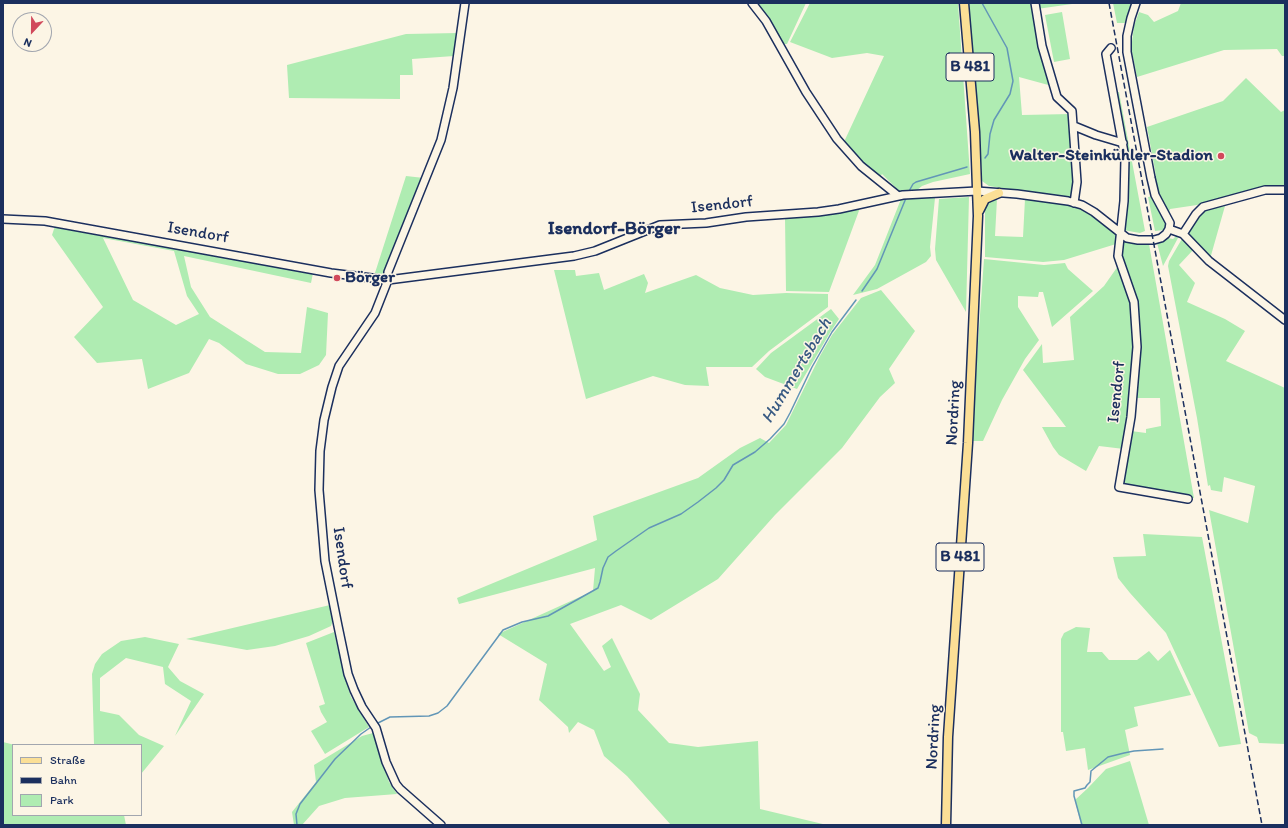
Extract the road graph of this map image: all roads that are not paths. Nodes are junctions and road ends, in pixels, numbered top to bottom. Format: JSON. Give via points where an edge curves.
{"nodes":[{"id":1,"x":465,"y":3,"type":"edge"},
{"id":2,"x":752,"y":3,"type":"edge"},
{"id":3,"x":964,"y":3,"type":"edge"},
{"id":4,"x":1035,"y":3,"type":"edge"},
{"id":5,"x":1136,"y":3,"type":"edge"},
{"id":6,"x":1111,"y":48,"type":"dead end"},
{"id":7,"x":1074,"y":126,"type":"junction"},
{"id":8,"x":1122,"y":143,"type":"junction"},
{"id":9,"x":1285,"y":190,"type":"edge"},
{"id":10,"x":977,"y":191,"type":"junction"},
{"id":11,"x":999,"y":193,"type":"junction"},
{"id":12,"x":900,"y":195,"type":"junction"},
{"id":13,"x":1074,"y":203,"type":"junction"},
{"id":14,"x":978,"y":216,"type":"junction"},
{"id":15,"x":3,"y":219,"type":"edge"},
{"id":16,"x":1169,"y":229,"type":"junction"},
{"id":17,"x":1121,"y":233,"type":"junction"},
{"id":18,"x":1183,"y":234,"type":"junction"},
{"id":19,"x":388,"y":280,"type":"junction"},
{"id":20,"x":1285,"y":320,"type":"edge"},
{"id":21,"x":1188,"y":499,"type":"dead end"},
{"id":22,"x":441,"y":825,"type":"edge"},
{"id":23,"x":946,"y":825,"type":"edge"}],
"edges":[{"from":1,"to":19,"type":"street","name":"Isendorf","via":[[453,88],[441,140],[388,272]]},
{"from":2,"to":12,"type":"street","via":[[766,21],[806,92],[837,139],[861,166]]},
{"from":3,"to":10,"type":"main road","name":"Nordring","number":"B 481","via":[[975,132]]},
{"from":4,"to":7,"type":"street","via":[[1042,46],[1057,97],[1072,111]]},
{"from":5,"to":16,"type":"street","via":[[1127,36],[1127,52],[1155,195],[1170,223]]},
{"from":6,"to":8,"type":"street","via":[[1106,54]]},
{"from":7,"to":8,"type":"street"},
{"from":7,"to":13,"type":"street","via":[[1077,182]]},
{"from":8,"to":17,"type":"street","via":[[1125,158]]},
{"from":9,"to":18,"type":"street","via":[[1266,190],[1203,208]]},
{"from":10,"to":11,"type":"street","name":"Isendorf"},
{"from":10,"to":12,"type":"street","name":"Isendorf"},
{"from":10,"to":14,"type":"main road","name":"Nordring","number":"B 481"},
{"from":11,"to":13,"type":"street","name":"Isendorf"},
{"from":11,"to":14,"type":"main road","via":[[985,199]]},
{"from":12,"to":19,"type":"street","name":"Isendorf","via":[[818,212],[660,225],[574,256]]},
{"from":13,"to":17,"type":"street","name":"Isendorf","via":[[1094,212]]},
{"from":14,"to":23,"type":"main road","name":"Nordring","number":"B 481","via":[[968,443],[948,737]]},
{"from":15,"to":19,"type":"street","name":"Isendorf","via":[[45,221],[331,273]]},
{"from":16,"to":17,"type":"street","name":"Isendorf","via":[[1161,238],[1143,240],[1132,239]]},
{"from":16,"to":18,"type":"street"},
{"from":17,"to":21,"type":"street","name":"Isendorf","via":[[1118,256],[1134,302],[1137,347],[1131,417],[1119,487]]},
{"from":18,"to":20,"type":"street","via":[[1209,261]]},
{"from":19,"to":22,"type":"street","name":"Isendorf","via":[[376,313],[338,366],[324,420],[319,490],[326,561],[348,674],[362,707],[374,725],[396,784]]}]}
